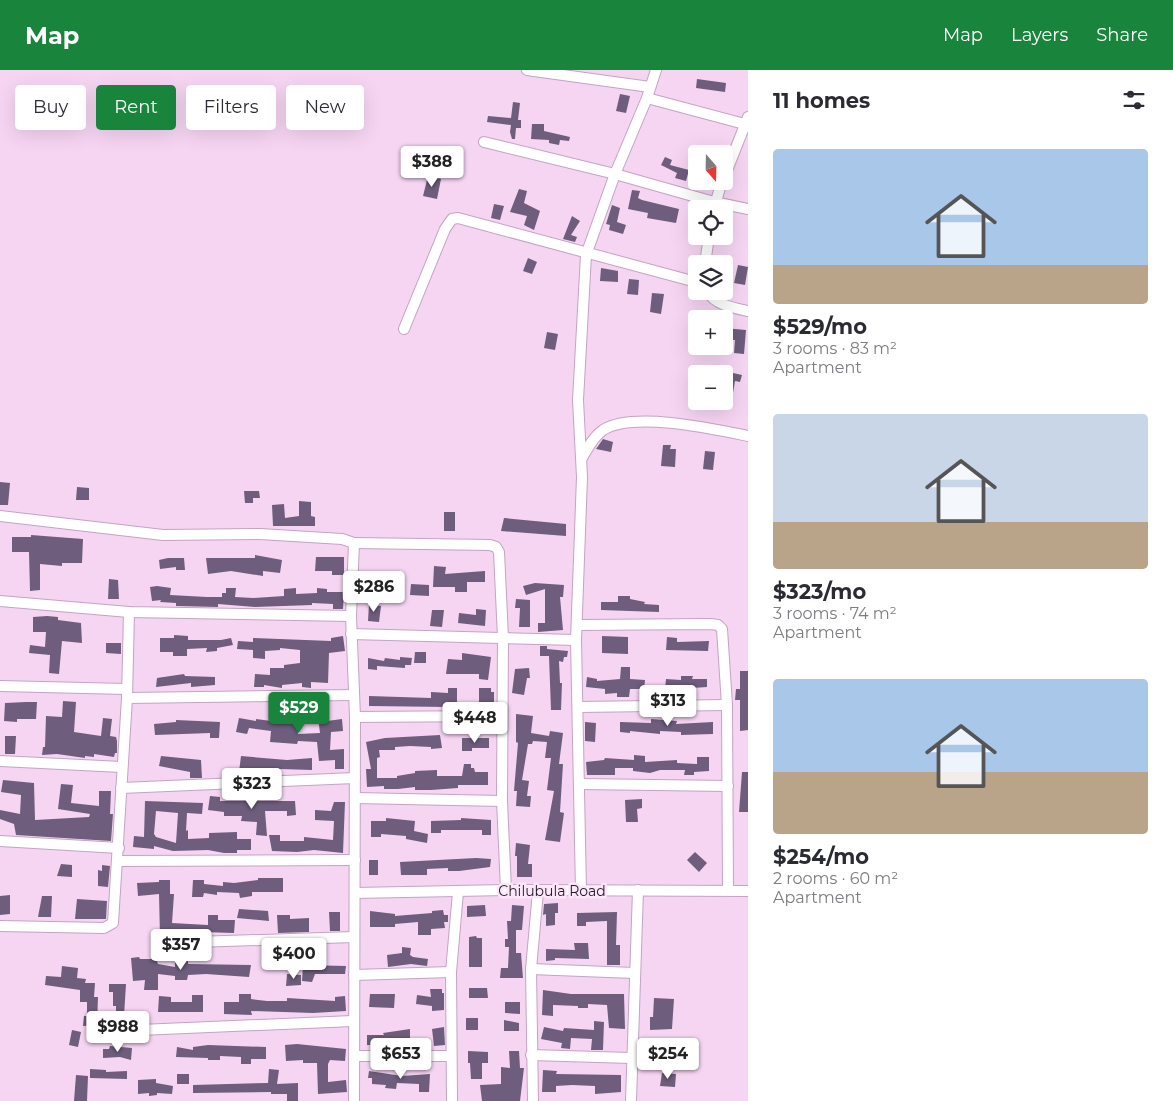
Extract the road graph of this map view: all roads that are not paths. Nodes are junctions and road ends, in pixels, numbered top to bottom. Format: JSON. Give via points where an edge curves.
{"nodes":[{"id":1,"x":527,"y":70,"type":"edge"},
{"id":2,"x":656,"y":70,"type":"edge"},
{"id":3,"x":650,"y":87,"type":"junction"},
{"id":4,"x":647,"y":98,"type":"junction"},
{"id":5,"x":747,"y":122,"type":"edge"},
{"id":6,"x":484,"y":142,"type":"dead end"},
{"id":7,"x":733,"y":156,"type":"edge"},
{"id":8,"x":615,"y":174,"type":"junction"},
{"id":9,"x":695,"y":200,"type":"edge"},
{"id":10,"x":733,"y":208,"type":"edge"},
{"id":11,"x":748,"y":209,"type":"edge"},
{"id":12,"x":586,"y":254,"type":"junction"},
{"id":13,"x":688,"y":280,"type":"edge"},
{"id":14,"x":715,"y":300,"type":"edge"},
{"id":15,"x":748,"y":311,"type":"edge"},
{"id":16,"x":404,"y":329,"type":"dead end"},
{"id":17,"x":748,"y":436,"type":"edge"},
{"id":18,"x":582,"y":458,"type":"junction"},
{"id":19,"x":0,"y":516,"type":"edge"},
{"id":20,"x":354,"y":544,"type":"junction"},
{"id":21,"x":0,"y":601,"type":"edge"},
{"id":22,"x":129,"y":612,"type":"junction"},
{"id":23,"x":351,"y":616,"type":"junction"},
{"id":24,"x":577,"y":624,"type":"junction"},
{"id":25,"x":351,"y":634,"type":"junction"},
{"id":26,"x":503,"y":638,"type":"junction"},
{"id":27,"x":576,"y":640,"type":"junction"},
{"id":28,"x":0,"y":686,"type":"edge"},
{"id":29,"x":127,"y":693,"type":"junction"},
{"id":30,"x":354,"y":695,"type":"junction"},
{"id":31,"x":727,"y":705,"type":"junction"},
{"id":32,"x":579,"y":708,"type":"junction"},
{"id":33,"x":501,"y":716,"type":"junction"},
{"id":34,"x":355,"y":717,"type":"junction"},
{"id":35,"x":0,"y":761,"type":"edge"},
{"id":36,"x":122,"y":767,"type":"junction"},
{"id":37,"x":355,"y":778,"type":"junction"},
{"id":38,"x":580,"y":784,"type":"junction"},
{"id":39,"x":728,"y":786,"type":"junction"},
{"id":40,"x":121,"y":788,"type":"junction"},
{"id":41,"x":355,"y":798,"type":"junction"},
{"id":42,"x":502,"y":801,"type":"junction"},
{"id":43,"x":0,"y":841,"type":"edge"},
{"id":44,"x":119,"y":848,"type":"junction"},
{"id":45,"x":355,"y":860,"type":"junction"},
{"id":46,"x":118,"y":861,"type":"junction"},
{"id":47,"x":506,"y":890,"type":"junction"},
{"id":48,"x":638,"y":890,"type":"junction"},
{"id":49,"x":728,"y":890,"type":"junction"},
{"id":50,"x":538,"y":891,"type":"junction"},
{"id":51,"x":581,"y":891,"type":"junction"},
{"id":52,"x":748,"y":891,"type":"edge"},
{"id":53,"x":458,"y":892,"type":"junction"},
{"id":54,"x":355,"y":893,"type":"junction"},
{"id":55,"x":0,"y":926,"type":"edge"},
{"id":56,"x":354,"y":937,"type":"junction"},
{"id":57,"x":162,"y":943,"type":"dead end"},
{"id":58,"x":531,"y":969,"type":"junction"},
{"id":59,"x":450,"y":972,"type":"junction"},
{"id":60,"x":634,"y":973,"type":"junction"},
{"id":61,"x":354,"y":975,"type":"junction"},
{"id":62,"x":353,"y":1021,"type":"junction"},
{"id":63,"x":93,"y":1032,"type":"dead end"},
{"id":64,"x":355,"y":1056,"type":"junction"},
{"id":65,"x":451,"y":1056,"type":"junction"},
{"id":66,"x":531,"y":1056,"type":"junction"},
{"id":67,"x":631,"y":1058,"type":"junction"},
{"id":68,"x":354,"y":1101,"type":"edge"},
{"id":69,"x":452,"y":1101,"type":"edge"},
{"id":70,"x":533,"y":1101,"type":"edge"},
{"id":71,"x":631,"y":1101,"type":"edge"}],
"edges":[{"from":1,"to":3,"type":"street"},
{"from":2,"to":3,"type":"street"},
{"from":3,"to":4,"type":"street"},
{"from":4,"to":5,"type":"street"},
{"from":4,"to":8,"type":"street"},
{"from":5,"to":7,"type":"street"},
{"from":6,"to":8,"type":"street"},
{"from":8,"to":9,"type":"street"},
{"from":8,"to":12,"type":"street"},
{"from":10,"to":11,"type":"street"},
{"from":12,"to":13,"type":"street"},
{"from":12,"to":16,"type":"street","via":[[452,219]]},
{"from":12,"to":18,"type":"street","via":[[578,400]]},
{"from":14,"to":15,"type":"street"},
{"from":17,"to":18,"type":"street","via":[[681,424],[627,423],[603,430]]},
{"from":18,"to":24,"type":"street"},
{"from":19,"to":20,"type":"street","via":[[163,535],[260,534],[342,539]]},
{"from":20,"to":23,"type":"street"},
{"from":20,"to":26,"type":"street","via":[[496,546],[500,560]]},
{"from":21,"to":22,"type":"street"},
{"from":22,"to":23,"type":"street"},
{"from":22,"to":29,"type":"street"},
{"from":23,"to":25,"type":"street"},
{"from":24,"to":27,"type":"street"},
{"from":24,"to":31,"type":"street","via":[[718,625],[723,636]]},
{"from":25,"to":26,"type":"street"},
{"from":25,"to":30,"type":"street"},
{"from":26,"to":27,"type":"street"},
{"from":26,"to":33,"type":"street"},
{"from":27,"to":32,"type":"street"},
{"from":28,"to":29,"type":"street"},
{"from":29,"to":30,"type":"street"},
{"from":29,"to":36,"type":"street"},
{"from":30,"to":34,"type":"street"},
{"from":31,"to":32,"type":"street"},
{"from":31,"to":39,"type":"street"},
{"from":32,"to":38,"type":"street"},
{"from":33,"to":34,"type":"street"},
{"from":33,"to":42,"type":"street"},
{"from":34,"to":37,"type":"street"},
{"from":35,"to":36,"type":"street"},
{"from":36,"to":40,"type":"street"},
{"from":37,"to":40,"type":"street"},
{"from":37,"to":41,"type":"street"},
{"from":38,"to":39,"type":"street"},
{"from":38,"to":51,"type":"street"},
{"from":39,"to":49,"type":"street"},
{"from":40,"to":44,"type":"street"},
{"from":41,"to":42,"type":"street"},
{"from":41,"to":45,"type":"street"},
{"from":42,"to":47,"type":"street"},
{"from":43,"to":44,"type":"street"},
{"from":44,"to":46,"type":"street"},
{"from":45,"to":46,"type":"street"},
{"from":45,"to":54,"type":"street"},
{"from":46,"to":55,"type":"street","via":[[114,918],[109,926]]},
{"from":47,"to":50,"type":"street","name":"Chilubula Road"},
{"from":47,"to":53,"type":"street","name":"Chilubula Road"},
{"from":48,"to":49,"type":"street","name":"Chilubula Road"},
{"from":48,"to":51,"type":"street","name":"Chilubula Road"},
{"from":48,"to":60,"type":"street"},
{"from":49,"to":52,"type":"street","name":"Chilubula Road"},
{"from":50,"to":51,"type":"street","name":"Chilubula Road"},
{"from":50,"to":58,"type":"street"},
{"from":53,"to":54,"type":"street","name":"Chilubula Road"},
{"from":53,"to":59,"type":"street"},
{"from":54,"to":56,"type":"street"},
{"from":56,"to":57,"type":"street"},
{"from":56,"to":61,"type":"street"},
{"from":58,"to":60,"type":"street"},
{"from":58,"to":66,"type":"street"},
{"from":59,"to":61,"type":"street"},
{"from":59,"to":65,"type":"street"},
{"from":60,"to":67,"type":"street"},
{"from":61,"to":62,"type":"street"},
{"from":62,"to":63,"type":"street"},
{"from":62,"to":64,"type":"street"},
{"from":64,"to":65,"type":"street"},
{"from":64,"to":68,"type":"street"},
{"from":65,"to":69,"type":"street"},
{"from":66,"to":67,"type":"street"},
{"from":66,"to":70,"type":"street"},
{"from":67,"to":71,"type":"street"}]}
